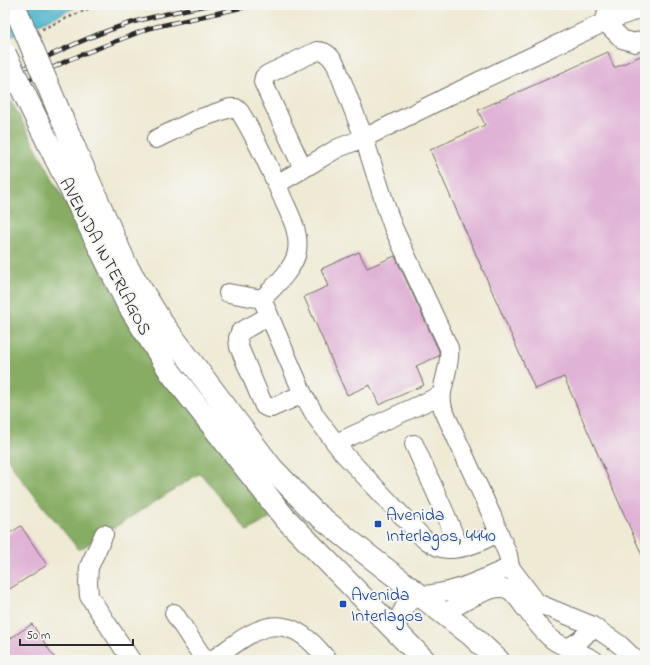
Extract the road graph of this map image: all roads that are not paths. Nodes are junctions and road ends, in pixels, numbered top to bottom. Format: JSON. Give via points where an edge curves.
{"nodes":[{"id":1,"x":14,"y":5,"type":"edge"},
{"id":2,"x":645,"y":7,"type":"edge"},
{"id":3,"x":607,"y":14,"type":"edge"},
{"id":4,"x":645,"y":39,"type":"edge"},
{"id":5,"x":5,"y":54,"type":"edge"},
{"id":6,"x":364,"y":138,"type":"junction"},
{"id":7,"x":156,"y":139,"type":"dead end"},
{"id":8,"x":303,"y":169,"type":"junction"},
{"id":9,"x":276,"y":184,"type":"junction"},
{"id":10,"x":228,"y":293,"type":"dead end"},
{"id":11,"x":262,"y":299,"type":"junction"},
{"id":12,"x":270,"y":316,"type":"junction"},
{"id":13,"x":303,"y":394,"type":"junction"},
{"id":14,"x":441,"y":395,"type":"junction"},
{"id":15,"x":336,"y":443,"type":"junction"},
{"id":16,"x":414,"y":444,"type":"dead end"},
{"id":17,"x":499,"y":532,"type":"junction"},
{"id":18,"x":104,"y":534,"type":"dead end"},
{"id":19,"x":459,"y":547,"type":"junction"},
{"id":20,"x":510,"y":567,"type":"junction"},
{"id":21,"x":422,"y":596,"type":"junction"},
{"id":22,"x":174,"y":613,"type":"dead end"},
{"id":23,"x":443,"y":614,"type":"junction"},
{"id":24,"x":591,"y":625,"type":"junction"},
{"id":25,"x":396,"y":631,"type":"junction"},
{"id":26,"x":607,"y":635,"type":"junction"},
{"id":27,"x":567,"y":648,"type":"junction"},
{"id":28,"x":211,"y":659,"type":"edge"},
{"id":29,"x":592,"y":659,"type":"edge"},
{"id":30,"x":131,"y":660,"type":"edge"},
{"id":31,"x":328,"y":660,"type":"edge"},
{"id":32,"x":424,"y":660,"type":"edge"},
{"id":33,"x":498,"y":660,"type":"edge"},
{"id":34,"x":636,"y":660,"type":"edge"}],
"edges":[{"from":1,"to":21,"type":"main road","name":"AVENIDA INTERLAGOS","bridge":true,"via":[[126,265],[162,323],[266,461],[313,511]]},
{"from":2,"to":3,"type":"lane"},
{"from":3,"to":4,"type":"lane","via":[[622,39],[635,43]]},
{"from":3,"to":6,"type":"lane"},
{"from":5,"to":25,"type":"main road","name":"AVENIDA INTERLAGOS","bridge":true,"via":[[128,303],[171,373],[284,517]]},
{"from":6,"to":8,"type":"lane","via":[[338,148]]},
{"from":6,"to":8,"type":"lane","via":[[336,65],[324,51],[317,51],[268,74],[263,82]]},
{"from":6,"to":14,"type":"lane","via":[[393,227],[449,348],[448,367]]},
{"from":7,"to":9,"type":"lane","via":[[195,120],[236,108],[261,149]]},
{"from":8,"to":9,"type":"lane"},
{"from":9,"to":11,"type":"lane","via":[[294,226],[298,240],[297,252],[294,262],[281,280]]},
{"from":10,"to":11,"type":"lane"},
{"from":11,"to":12,"type":"lane"},
{"from":12,"to":13,"type":"lane"},
{"from":12,"to":13,"type":"lane","via":[[240,332],[239,347],[264,406],[271,408]]},
{"from":13,"to":15,"type":"lane","via":[[316,417]]},
{"from":14,"to":15,"type":"lane"},
{"from":14,"to":17,"type":"lane","via":[[443,409]]},
{"from":15,"to":19,"type":"lane","via":[[424,539],[447,550]]},
{"from":16,"to":19,"type":"lane"},
{"from":17,"to":19,"type":"lane","via":[[483,541]]},
{"from":17,"to":20,"type":"lane"},
{"from":18,"to":30,"type":"lane","via":[[89,567],[89,596]]},
{"from":20,"to":21,"type":"lane","via":[[453,590]]},
{"from":20,"to":24,"type":"lane","via":[[537,603]]},
{"from":21,"to":23,"type":"main road","name":"AVENIDA INTERLAGOS"},
{"from":21,"to":25,"type":"lane","via":[[411,601],[403,609]]},
{"from":22,"to":28,"type":"lane"},
{"from":23,"to":27,"type":"lane","via":[[486,591],[507,589],[552,639]]},
{"from":23,"to":33,"type":"main road","name":"AVENIDA INTERLAGOS"},
{"from":24,"to":26,"type":"lane"},
{"from":24,"to":27,"type":"lane","via":[[584,638]]},
{"from":25,"to":32,"type":"main road","name":"AVENIDA INTERLAGOS"},
{"from":26,"to":29,"type":"lane","via":[[597,645]]},
{"from":26,"to":34,"type":"lane"},
{"from":27,"to":29,"type":"lane"},
{"from":28,"to":31,"type":"lane","via":[[249,634],[266,627],[277,626],[290,628],[300,634]]}]}
